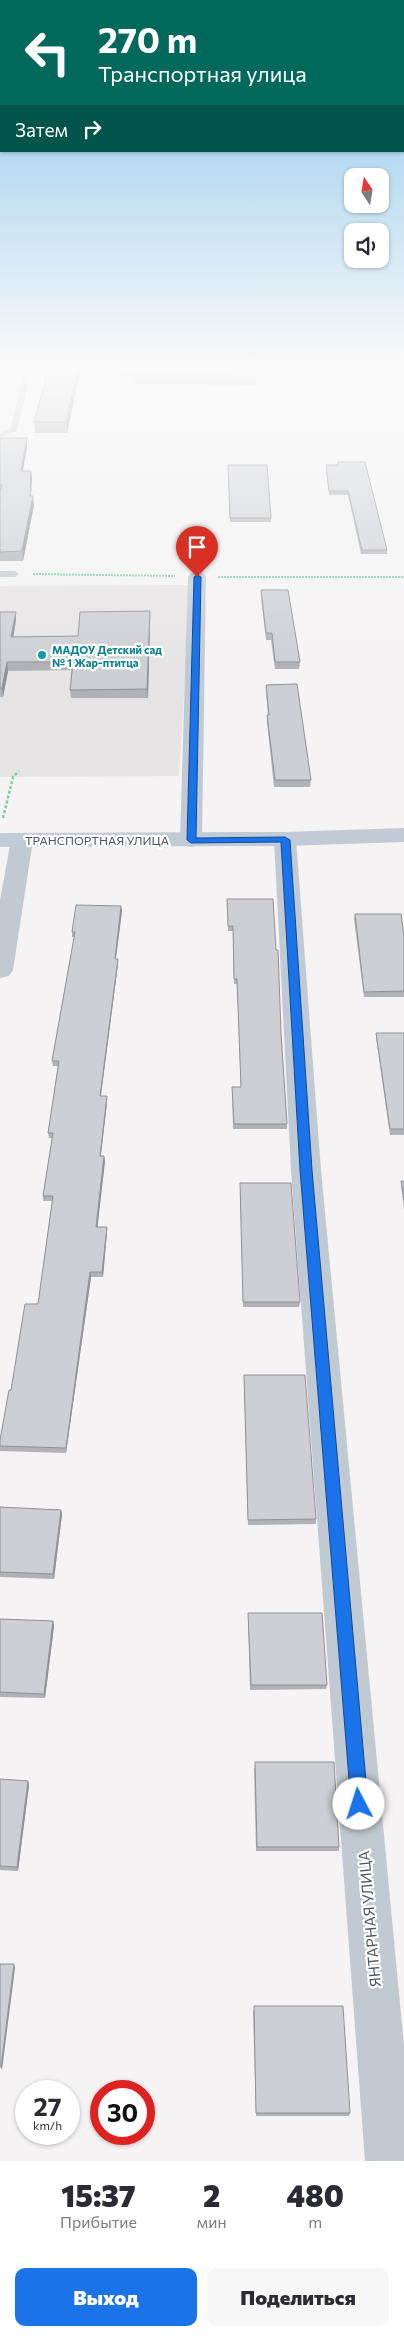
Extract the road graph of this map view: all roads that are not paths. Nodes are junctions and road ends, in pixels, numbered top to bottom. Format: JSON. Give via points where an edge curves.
{"nodes":[{"id":1,"x":0,"y":574,"type":"edge"},
{"id":2,"x":15,"y":574,"type":"dead end"},
{"id":3,"x":197,"y":577,"type":"dead end"},
{"id":4,"x":8,"y":834,"type":"edge"},
{"id":5,"x":404,"y":835,"type":"edge"},
{"id":6,"x":191,"y":840,"type":"junction"},
{"id":7,"x":285,"y":840,"type":"junction"},
{"id":8,"x":0,"y":970,"type":"edge"},
{"id":9,"x":390,"y":2161,"type":"edge"}],
"edges":[{"from":1,"to":2,"type":"lane"},
{"from":3,"to":6,"type":"street"},
{"from":4,"to":6,"type":"street","name":"ТРАНСПОРТНАЯ УЛИЦА"},
{"from":4,"to":8,"type":"street"},
{"from":5,"to":7,"type":"street","name":"ТРАНСПОРТНАЯ УЛИЦА"},
{"from":6,"to":7,"type":"street","name":"ТРАНСПОРТНАЯ УЛИЦА"},
{"from":7,"to":9,"type":"street","name":"ЯНТАРНАЯ УЛИЦА","via":[[306,1170]]}]}
